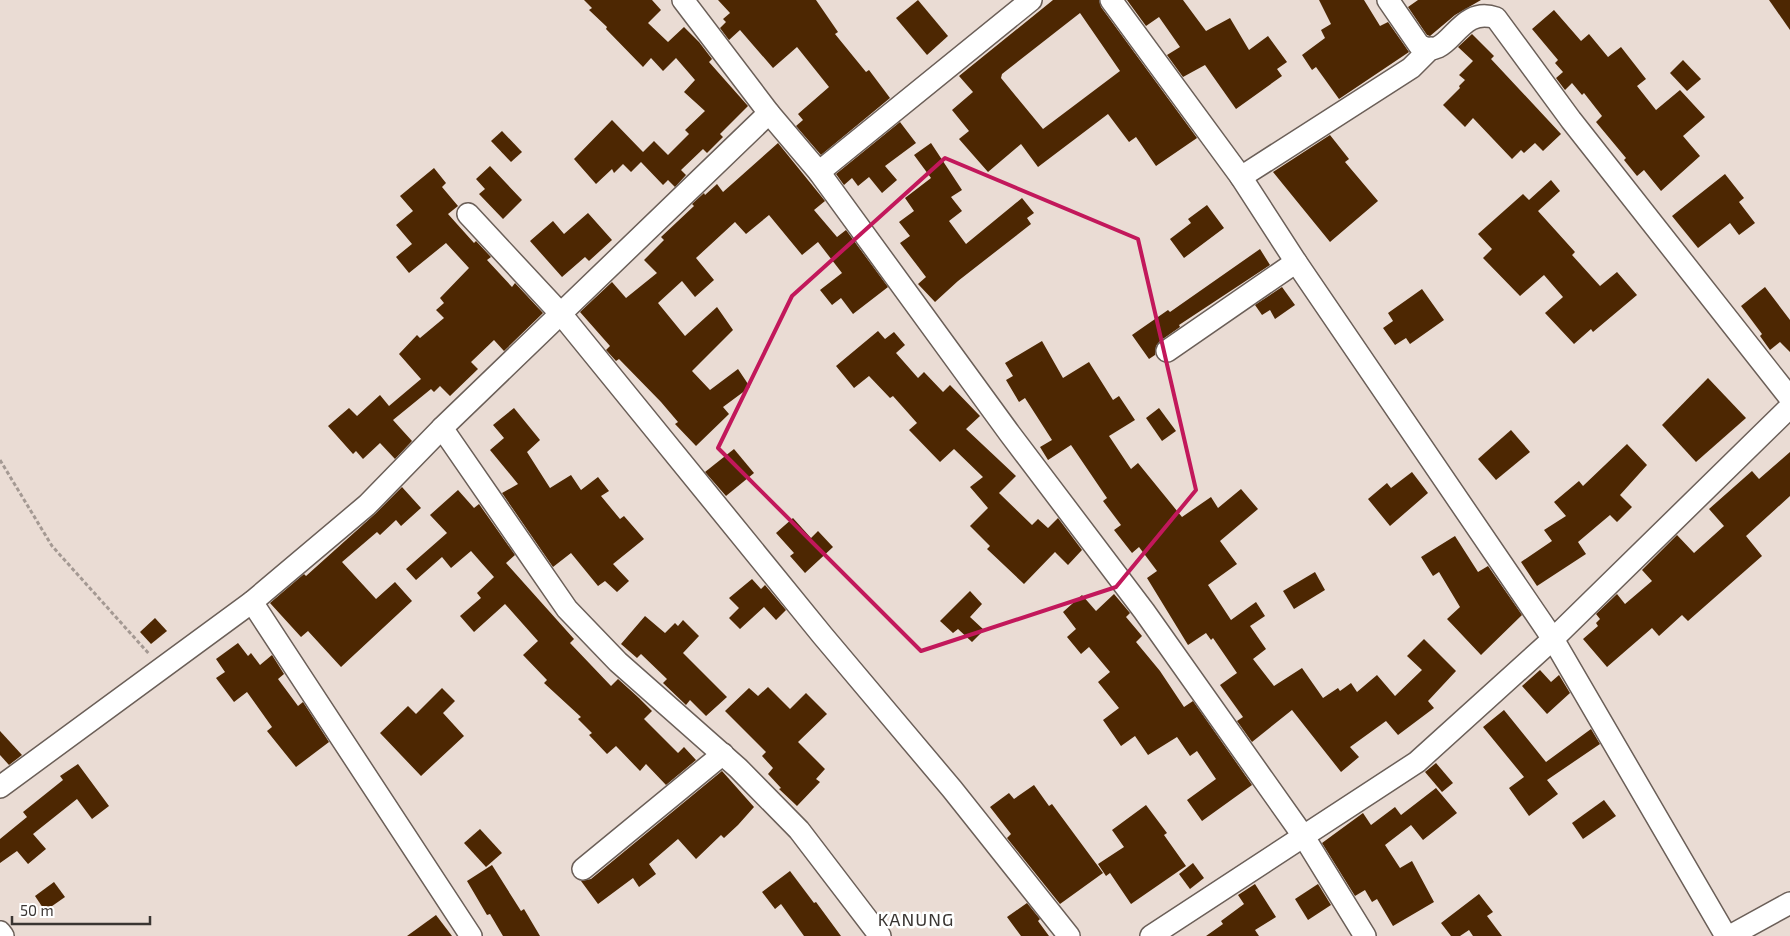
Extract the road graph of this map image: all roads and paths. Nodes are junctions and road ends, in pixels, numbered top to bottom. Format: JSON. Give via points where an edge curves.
{"nodes":[{"id":1,"x":683,"y":0,"type":"edge"},
{"id":2,"x":1031,"y":0,"type":"edge"},
{"id":3,"x":1111,"y":0,"type":"edge"},
{"id":4,"x":1388,"y":0,"type":"edge"},
{"id":5,"x":1431,"y":48,"type":"junction"},
{"id":6,"x":769,"y":113,"type":"junction"},
{"id":7,"x":819,"y":172,"type":"junction"},
{"id":8,"x":1241,"y":177,"type":"junction"},
{"id":9,"x":468,"y":214,"type":"dead end"},
{"id":10,"x":1296,"y":262,"type":"junction"},
{"id":11,"x":561,"y":314,"type":"junction"},
{"id":12,"x":1167,"y":351,"type":"dead end"},
{"id":13,"x":1790,"y":398,"type":"edge"},
{"id":14,"x":1790,"y":408,"type":"edge"},
{"id":15,"x":442,"y":428,"type":"junction"},
{"id":16,"x":0,"y":460,"type":"edge"},
{"id":17,"x":252,"y":602,"type":"junction"},
{"id":18,"x":1553,"y":639,"type":"junction"},
{"id":19,"x":162,"y":668,"type":"junction"},
{"id":20,"x":723,"y":754,"type":"junction"},
{"id":21,"x":0,"y":787,"type":"edge"},
{"id":22,"x":1304,"y":837,"type":"junction"},
{"id":23,"x":583,"y":868,"type":"dead end"},
{"id":24,"x":1790,"y":903,"type":"edge"},
{"id":25,"x":0,"y":932,"type":"edge"},
{"id":26,"x":3,"y":936,"type":"edge"},
{"id":27,"x":471,"y":936,"type":"edge"},
{"id":28,"x":880,"y":936,"type":"edge"},
{"id":29,"x":1069,"y":936,"type":"edge"},
{"id":30,"x":1151,"y":936,"type":"edge"},
{"id":31,"x":1365,"y":936,"type":"edge"},
{"id":32,"x":1726,"y":936,"type":"edge"},
{"id":33,"x":1730,"y":936,"type":"edge"}],
"edges":[{"from":1,"to":6,"type":"street"},
{"from":2,"to":7,"type":"street"},
{"from":3,"to":8,"type":"street"},
{"from":4,"to":5,"type":"street","via":[[1419,45]]},
{"from":5,"to":8,"type":"street","via":[[1411,68]]},
{"from":5,"to":13,"type":"street","via":[[1438,47],[1474,15],[1496,18],[1571,120]]},
{"from":6,"to":7,"type":"street"},
{"from":6,"to":11,"type":"street"},
{"from":7,"to":22,"type":"street","via":[[1144,612]]},
{"from":8,"to":10,"type":"street"},
{"from":9,"to":11,"type":"street"},
{"from":10,"to":12,"type":"street"},
{"from":10,"to":18,"type":"street"},
{"from":11,"to":15,"type":"street"},
{"from":11,"to":29,"type":"street"},
{"from":14,"to":18,"type":"street"},
{"from":15,"to":17,"type":"street","via":[[367,505]]},
{"from":15,"to":20,"type":"street","via":[[567,609],[618,662]]},
{"from":16,"to":19,"type":"path","via":[[52,546]]},
{"from":17,"to":19,"type":"street"},
{"from":17,"to":27,"type":"street"},
{"from":18,"to":22,"type":"street","via":[[1417,762]]},
{"from":18,"to":32,"type":"street"},
{"from":19,"to":21,"type":"street"},
{"from":20,"to":23,"type":"street"},
{"from":20,"to":28,"type":"street","via":[[798,830]]},
{"from":22,"to":30,"type":"street"},
{"from":22,"to":31,"type":"street"},
{"from":24,"to":33,"type":"street"},
{"from":25,"to":26,"type":"street"}]}
